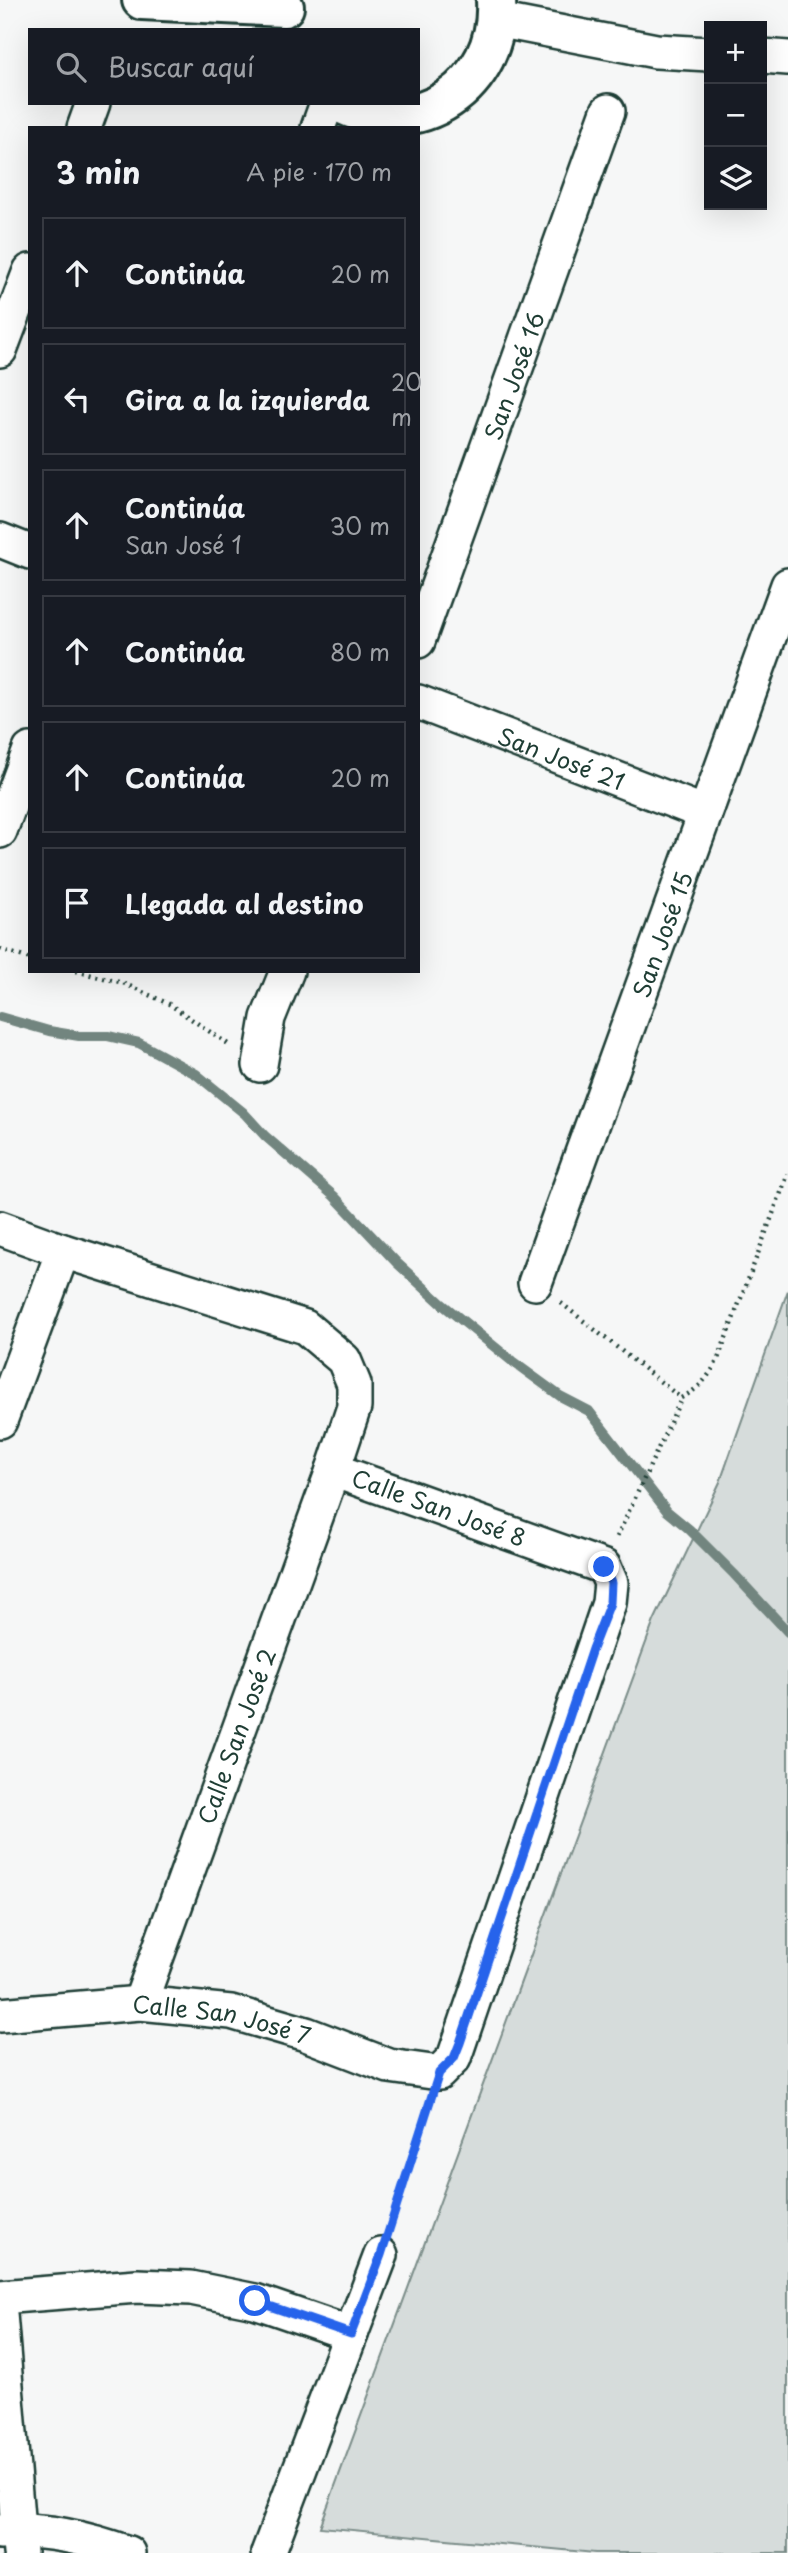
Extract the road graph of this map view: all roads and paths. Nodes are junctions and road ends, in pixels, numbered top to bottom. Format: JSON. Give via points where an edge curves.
{"nodes":[{"id":1,"x":142,"y":0,"type":"edge"},
{"id":2,"x":496,"y":10,"type":"edge"},
{"id":3,"x":285,"y":12,"type":"edge"},
{"id":4,"x":704,"y":54,"type":"edge"},
{"id":5,"x":767,"y":56,"type":"edge"},
{"id":6,"x":788,"y":58,"type":"edge"},
{"id":7,"x":92,"y":105,"type":"edge"},
{"id":8,"x":326,"y":105,"type":"edge"},
{"id":9,"x":344,"y":105,"type":"edge"},
{"id":10,"x":608,"y":111,"type":"dead end"},
{"id":11,"x":384,"y":122,"type":"edge"},
{"id":12,"x":85,"y":126,"type":"edge"},
{"id":13,"x":319,"y":126,"type":"edge"},
{"id":14,"x":28,"y":276,"type":"edge"},
{"id":15,"x":0,"y":350,"type":"edge"},
{"id":16,"x":0,"y":540,"type":"edge"},
{"id":17,"x":28,"y":551,"type":"edge"},
{"id":18,"x":788,"y":585,"type":"edge"},
{"id":19,"x":420,"y":635,"type":"edge"},
{"id":20,"x":420,"y":703,"type":"edge"},
{"id":21,"x":28,"y":755,"type":"edge"},
{"id":22,"x":705,"y":813,"type":"junction"},
{"id":23,"x":0,"y":831,"type":"edge"},
{"id":24,"x":0,"y":949,"type":"edge"},
{"id":25,"x":28,"y":958,"type":"edge"},
{"id":26,"x":84,"y":973,"type":"edge"},
{"id":27,"x":286,"y":973,"type":"edge"},
{"id":28,"x":260,"y":1065,"type":"joint"},
{"id":29,"x":788,"y":1174,"type":"edge"},
{"id":30,"x":0,"y":1228,"type":"edge"},
{"id":31,"x":63,"y":1251,"type":"junction"},
{"id":32,"x":535,"y":1283,"type":"joint"},
{"id":33,"x":681,"y":1398,"type":"junction"},
{"id":34,"x":0,"y":1421,"type":"edge"},
{"id":35,"x":333,"y":1470,"type":"junction"},
{"id":36,"x":631,"y":1508,"type":"dead end"},
{"id":37,"x":140,"y":2003,"type":"junction"},
{"id":38,"x":0,"y":2015,"type":"edge"},
{"id":39,"x":439,"y":2073,"type":"junction"},
{"id":40,"x":381,"y":2255,"type":"joint"},
{"id":41,"x":0,"y":2297,"type":"edge"},
{"id":42,"x":0,"y":2314,"type":"edge"},
{"id":43,"x":351,"y":2334,"type":"junction"},
{"id":44,"x":13,"y":2538,"type":"edge"},
{"id":45,"x":128,"y":2553,"type":"edge"},
{"id":46,"x":268,"y":2553,"type":"edge"}],
"edges":[{"from":1,"to":3,"type":"street"},
{"from":2,"to":4,"type":"street","via":[[656,51]]},
{"from":2,"to":11,"type":"street","via":[[489,51],[472,79],[448,100]]},
{"from":5,"to":6,"type":"street"},
{"from":7,"to":12,"type":"street"},
{"from":8,"to":13,"type":"street"},
{"from":9,"to":11,"type":"street"},
{"from":10,"to":19,"type":"street","name":"San José 16"},
{"from":14,"to":15,"type":"street"},
{"from":16,"to":17,"type":"street"},
{"from":18,"to":22,"type":"street","name":"San José 15"},
{"from":20,"to":22,"type":"street","name":"San José 21"},
{"from":21,"to":23,"type":"street"},
{"from":22,"to":32,"type":"street","name":"San José 15"},
{"from":24,"to":25,"type":"path"},
{"from":26,"to":28,"type":"path","via":[[122,983],[169,1004]]},
{"from":27,"to":28,"type":"street","via":[[268,1018]]},
{"from":29,"to":33,"type":"path","via":[[718,1359],[701,1385]]},
{"from":30,"to":31,"type":"street","name":"Calle San José 8"},
{"from":31,"to":34,"type":"street"},
{"from":31,"to":35,"type":"street","name":"Calle San José 8","via":[[305,1328],[326,1343],[344,1360],[354,1384],[354,1407]]},
{"from":32,"to":33,"type":"path"},
{"from":33,"to":36,"type":"path"},
{"from":35,"to":37,"type":"street","name":"Calle San José 2"},
{"from":35,"to":39,"type":"street","name":"Calle San José 8","via":[[604,1567],[611,1583],[610,1603],[460,2043],[454,2058]]},
{"from":37,"to":38,"type":"street","name":"Calle San José 7"},
{"from":37,"to":39,"type":"street","name":"Calle San José 7","via":[[231,2012],[389,2066]]},
{"from":39,"to":40,"type":"path"},
{"from":40,"to":43,"type":"street"},
{"from":41,"to":43,"type":"street","via":[[137,2286],[191,2288],[255,2301]]},
{"from":42,"to":44,"type":"street"},
{"from":43,"to":46,"type":"street"},
{"from":44,"to":45,"type":"street","via":[[45,2532]]}]}
